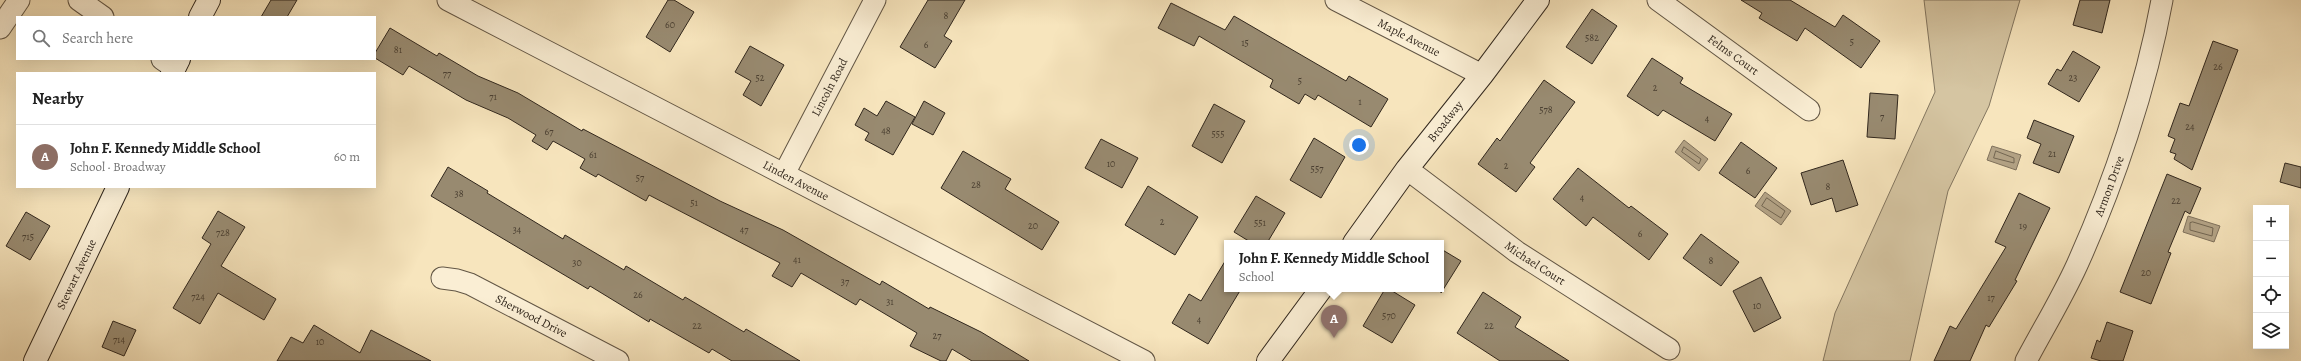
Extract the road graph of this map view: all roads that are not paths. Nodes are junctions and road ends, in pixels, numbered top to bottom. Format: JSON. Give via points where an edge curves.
{"nodes":[{"id":1,"x":19,"y":0,"type":"edge"},
{"id":2,"x":79,"y":0,"type":"edge"},
{"id":3,"x":209,"y":0,"type":"edge"},
{"id":4,"x":448,"y":0,"type":"edge"},
{"id":5,"x":874,"y":0,"type":"edge"},
{"id":6,"x":1336,"y":0,"type":"edge"},
{"id":7,"x":1538,"y":0,"type":"edge"},
{"id":8,"x":1658,"y":0,"type":"edge"},
{"id":9,"x":2162,"y":0,"type":"edge"},
{"id":10,"x":102,"y":16,"type":"edge"},
{"id":11,"x":201,"y":16,"type":"edge"},
{"id":12,"x":0,"y":28,"type":"edge"},
{"id":13,"x":1482,"y":75,"type":"junction"},
{"id":14,"x":1809,"y":110,"type":"dead end"},
{"id":15,"x":1407,"y":168,"type":"junction"},
{"id":16,"x":784,"y":174,"type":"junction"},
{"id":17,"x":118,"y":188,"type":"edge"},
{"id":18,"x":1356,"y":240,"type":"edge"},
{"id":19,"x":442,"y":278,"type":"dead end"},
{"id":20,"x":1319,"y":292,"type":"edge"},
{"id":21,"x":1669,"y":349,"type":"dead end"},
{"id":22,"x":35,"y":361,"type":"edge"},
{"id":23,"x":618,"y":361,"type":"edge"},
{"id":24,"x":1144,"y":361,"type":"edge"},
{"id":25,"x":1268,"y":361,"type":"edge"},
{"id":26,"x":2026,"y":361,"type":"edge"}],
"edges":[{"from":1,"to":12,"type":"street"},
{"from":2,"to":10,"type":"street"},
{"from":3,"to":11,"type":"main road"},
{"from":4,"to":16,"type":"street","name":"Linden Avenue"},
{"from":5,"to":16,"type":"street","name":"Lincoln Road"},
{"from":6,"to":13,"type":"street","name":"Maple Avenue"},
{"from":7,"to":13,"type":"main road","name":"Broadway"},
{"from":8,"to":14,"type":"street","name":"Felms Court"},
{"from":9,"to":26,"type":"street","name":"Armon Drive","via":[[2155,39],[2115,171],[2077,266]]},
{"from":13,"to":15,"type":"main road","name":"Broadway"},
{"from":15,"to":18,"type":"main road","name":"Broadway"},
{"from":15,"to":21,"type":"street","name":"Michael Court","via":[[1517,252]]},
{"from":16,"to":24,"type":"street","name":"Linden Avenue"},
{"from":17,"to":22,"type":"main road","name":"Stewart Avenue"},
{"from":19,"to":23,"type":"street","name":"Sherwood Drive","via":[[457,280],[488,293]]},
{"from":20,"to":25,"type":"main road"}]}
